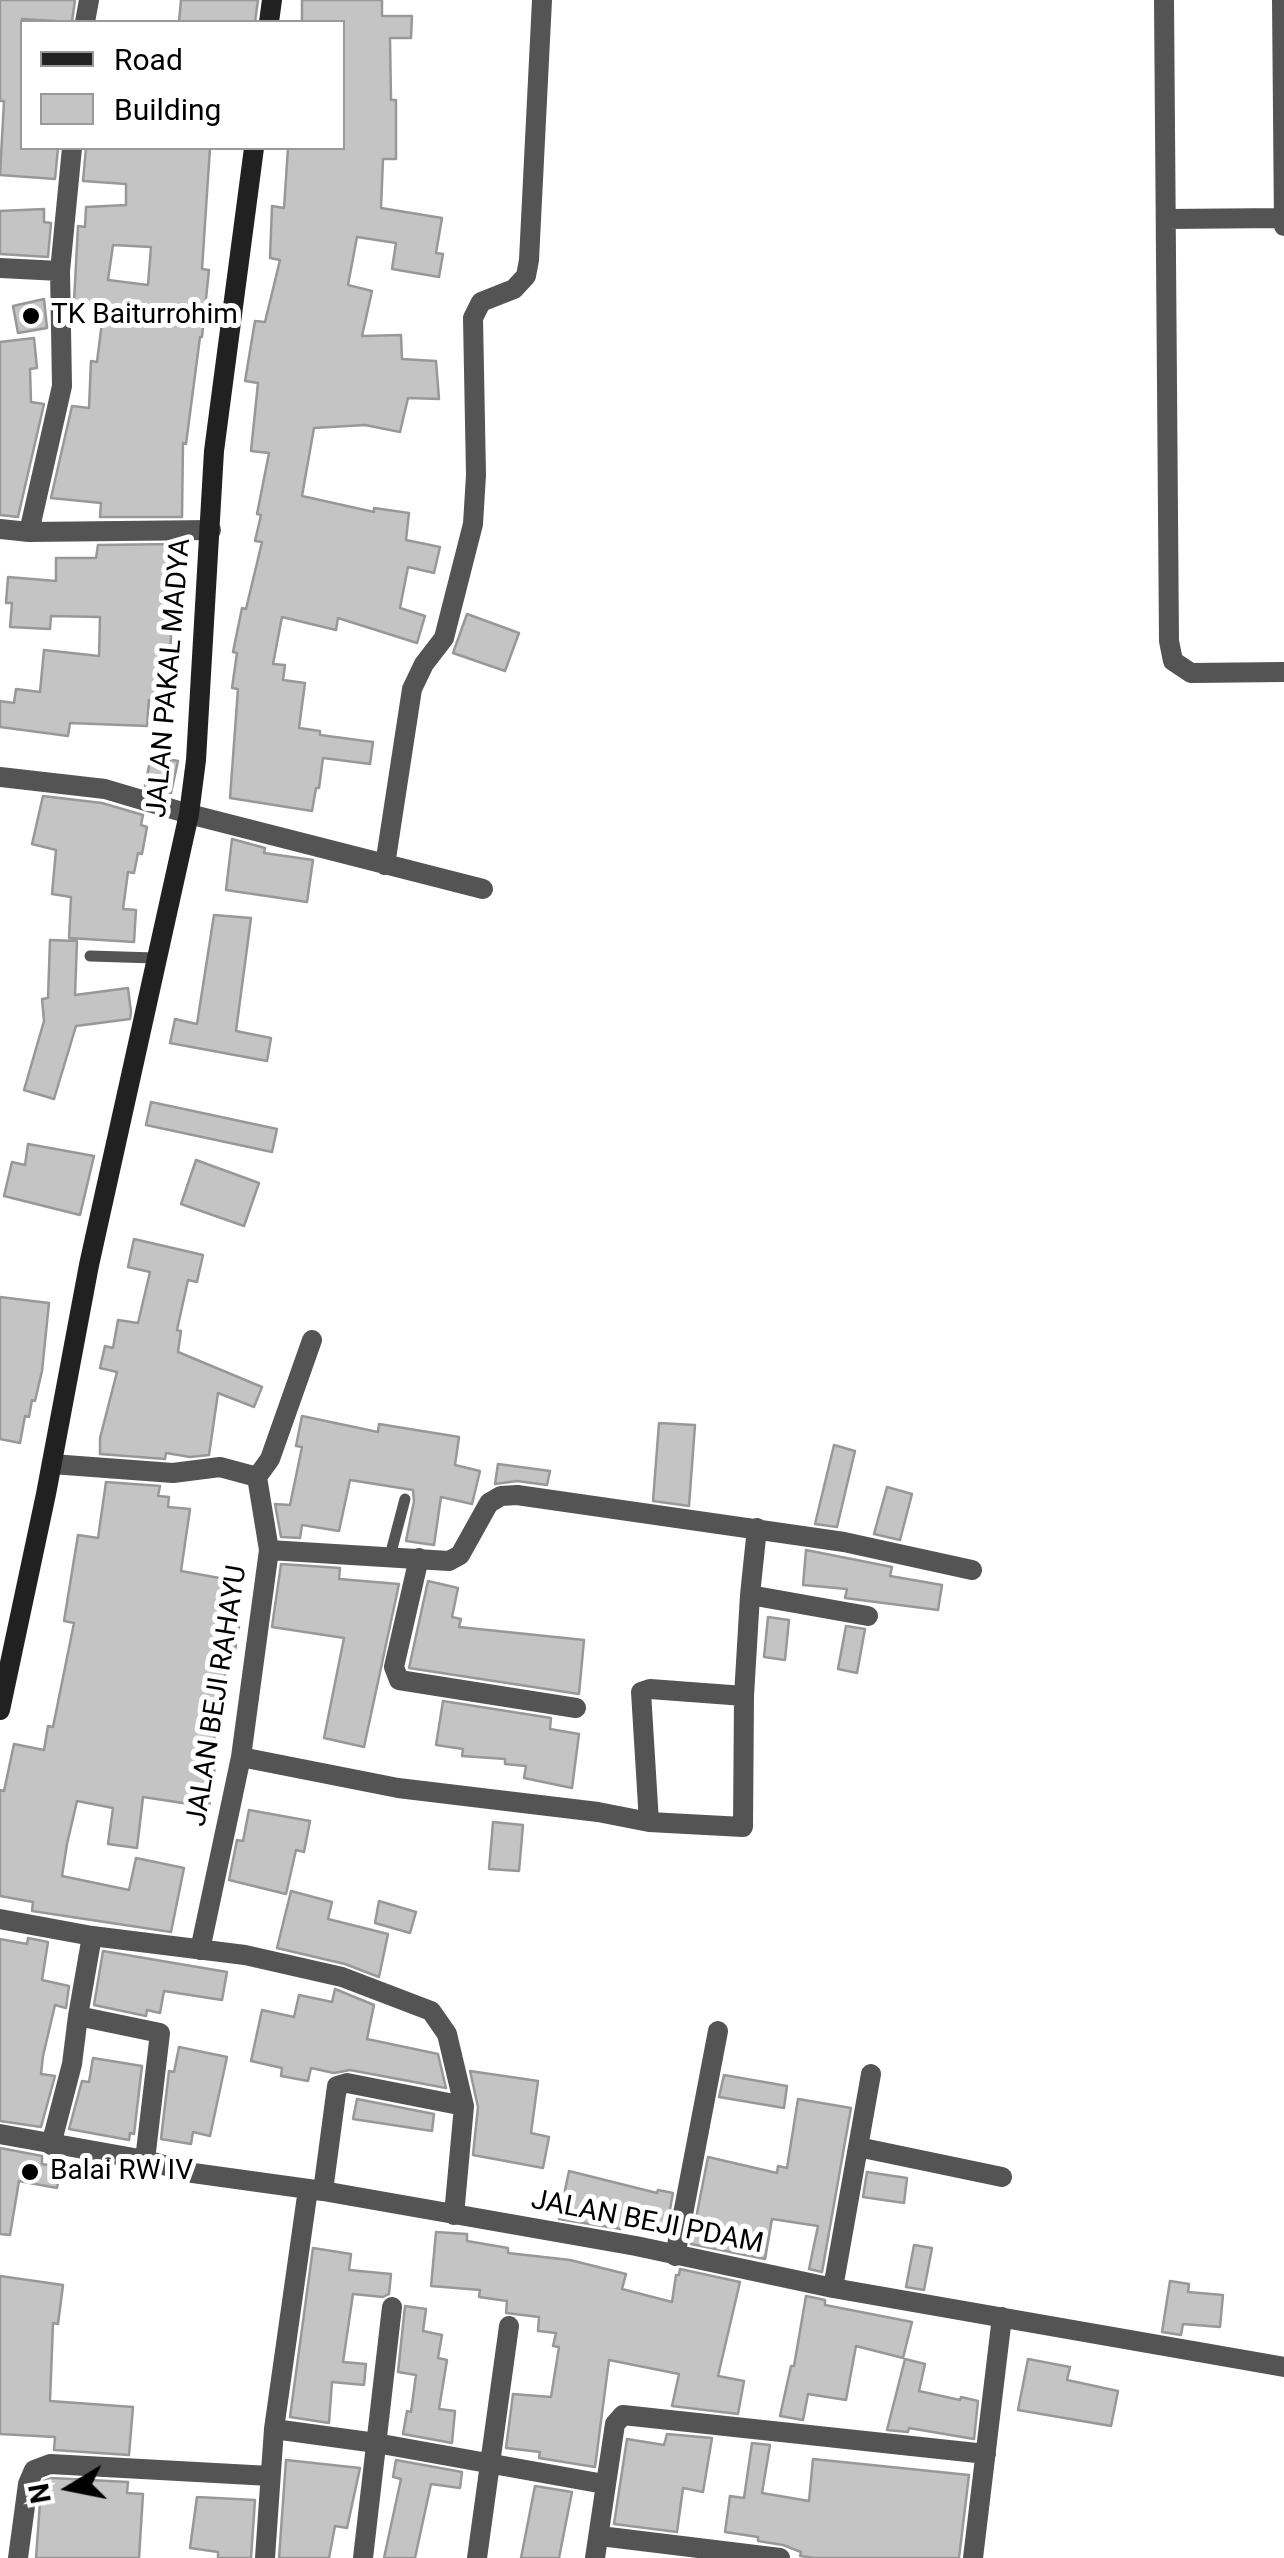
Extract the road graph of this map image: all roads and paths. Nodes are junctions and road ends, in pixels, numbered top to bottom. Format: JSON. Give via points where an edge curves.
{"nodes":[{"id":1,"x":542,"y":0,"type":"edge"},
{"id":2,"x":1164,"y":0,"type":"edge"},
{"id":3,"x":1282,"y":0,"type":"edge"},
{"id":4,"x":72,"y":150,"type":"edge"},
{"id":5,"x":254,"y":150,"type":"edge"},
{"id":6,"x":1284,"y":218,"type":"edge"},
{"id":7,"x":1166,"y":219,"type":"junction"},
{"id":8,"x":1284,"y":226,"type":"edge"},
{"id":9,"x":0,"y":268,"type":"edge"},
{"id":10,"x":60,"y":271,"type":"junction"},
{"id":11,"x":0,"y":528,"type":"edge"},
{"id":12,"x":211,"y":530,"type":"junction"},
{"id":13,"x":29,"y":532,"type":"junction"},
{"id":14,"x":1284,"y":672,"type":"edge"},
{"id":15,"x":0,"y":777,"type":"edge"},
{"id":16,"x":189,"y":814,"type":"junction"},
{"id":17,"x":385,"y":865,"type":"junction"},
{"id":18,"x":484,"y":889,"type":"dead end"},
{"id":19,"x":90,"y":956,"type":"dead end"},
{"id":20,"x":155,"y":958,"type":"junction"},
{"id":21,"x":312,"y":1340,"type":"dead end"},
{"id":22,"x":52,"y":1464,"type":"junction"},
{"id":23,"x":258,"y":1477,"type":"junction"},
{"id":24,"x":405,"y":1499,"type":"dead end"},
{"id":25,"x":757,"y":1528,"type":"junction"},
{"id":26,"x":269,"y":1550,"type":"junction"},
{"id":27,"x":390,"y":1556,"type":"junction"},
{"id":28,"x":419,"y":1558,"type":"junction"},
{"id":29,"x":972,"y":1570,"type":"dead end"},
{"id":30,"x":750,"y":1595,"type":"junction"},
{"id":31,"x":868,"y":1616,"type":"dead end"},
{"id":32,"x":744,"y":1696,"type":"junction"},
{"id":33,"x":576,"y":1708,"type":"dead end"},
{"id":34,"x":0,"y":1710,"type":"edge"},
{"id":35,"x":242,"y":1757,"type":"junction"},
{"id":36,"x":650,"y":1822,"type":"junction"},
{"id":37,"x":0,"y":1919,"type":"edge"},
{"id":38,"x":92,"y":1936,"type":"junction"},
{"id":39,"x":200,"y":1950,"type":"junction"},
{"id":40,"x":78,"y":2016,"type":"junction"},
{"id":41,"x":718,"y":2031,"type":"dead end"},
{"id":42,"x":871,"y":2074,"type":"dead end"},
{"id":43,"x":464,"y":2106,"type":"junction"},
{"id":44,"x":0,"y":2134,"type":"edge"},
{"id":45,"x":51,"y":2145,"type":"junction"},
{"id":46,"x":858,"y":2147,"type":"junction"},
{"id":47,"x":145,"y":2160,"type":"junction"},
{"id":48,"x":1002,"y":2178,"type":"dead end"},
{"id":49,"x":315,"y":2190,"type":"junction"},
{"id":50,"x":454,"y":2215,"type":"junction"},
{"id":51,"x":675,"y":2256,"type":"junction"},
{"id":52,"x":833,"y":2288,"type":"junction"},
{"id":53,"x":392,"y":2307,"type":"dead end"},
{"id":54,"x":1002,"y":2317,"type":"junction"},
{"id":55,"x":509,"y":2326,"type":"dead end"},
{"id":56,"x":1284,"y":2367,"type":"edge"},
{"id":57,"x":274,"y":2429,"type":"junction"},
{"id":58,"x":376,"y":2444,"type":"junction"},
{"id":59,"x":986,"y":2454,"type":"junction"},
{"id":60,"x":490,"y":2462,"type":"junction"},
{"id":61,"x":270,"y":2476,"type":"junction"},
{"id":62,"x":604,"y":2484,"type":"junction"},
{"id":63,"x":600,"y":2536,"type":"junction"},
{"id":64,"x":18,"y":2558,"type":"edge"},
{"id":65,"x":265,"y":2558,"type":"edge"},
{"id":66,"x":363,"y":2558,"type":"edge"},
{"id":67,"x":478,"y":2558,"type":"edge"},
{"id":68,"x":595,"y":2558,"type":"edge"},
{"id":69,"x":780,"y":2558,"type":"edge"},
{"id":70,"x":973,"y":2558,"type":"edge"}],
"edges":[{"from":1,"to":17,"type":"street","via":[[529,260],[526,276],[481,302],[473,318],[473,524],[444,638],[412,689]]},
{"from":2,"to":7,"type":"street"},
{"from":3,"to":6,"type":"street"},
{"from":4,"to":10,"type":"street"},
{"from":5,"to":12,"type":"street","name":"JALAN PAKAL MADYA","via":[[214,451]]},
{"from":6,"to":7,"type":"street"},
{"from":6,"to":8,"type":"street"},
{"from":7,"to":14,"type":"street","via":[[1173,661],[1191,673]]},
{"from":9,"to":10,"type":"street"},
{"from":10,"to":13,"type":"street","via":[[62,386]]},
{"from":11,"to":13,"type":"street"},
{"from":12,"to":13,"type":"street"},
{"from":12,"to":16,"type":"street","name":"JALAN PAKAL MADYA"},
{"from":15,"to":16,"type":"street","via":[[105,789]]},
{"from":16,"to":17,"type":"street"},
{"from":16,"to":20,"type":"street","name":"JALAN PAKAL MADYA"},
{"from":17,"to":18,"type":"street"},
{"from":19,"to":20,"type":"lane"},
{"from":20,"to":22,"type":"street","name":"JALAN PAKAL MADYA"},
{"from":21,"to":23,"type":"street"},
{"from":22,"to":23,"type":"street","via":[[173,1473],[220,1467]]},
{"from":22,"to":34,"type":"street","name":"JALAN PAKAL MADYA"},
{"from":23,"to":26,"type":"street","name":"JALAN BEJI RAHAYU"},
{"from":24,"to":27,"type":"lane"},
{"from":25,"to":28,"type":"street","via":[[501,1496],[490,1502],[455,1560]]},
{"from":25,"to":29,"type":"street"},
{"from":25,"to":30,"type":"street"},
{"from":26,"to":27,"type":"street"},
{"from":26,"to":35,"type":"street","name":"JALAN BEJI RAHAYU"},
{"from":27,"to":28,"type":"street"},
{"from":28,"to":33,"type":"street","via":[[394,1667],[399,1680]]},
{"from":30,"to":31,"type":"street"},
{"from":30,"to":32,"type":"street"},
{"from":32,"to":36,"type":"street","via":[[742,1827]]},
{"from":32,"to":36,"type":"street","via":[[640,1692]]},
{"from":35,"to":36,"type":"street","via":[[398,1788]]},
{"from":35,"to":39,"type":"street","name":"JALAN BEJI RAHAYU"},
{"from":37,"to":38,"type":"street"},
{"from":38,"to":39,"type":"street"},
{"from":38,"to":40,"type":"street"},
{"from":39,"to":43,"type":"street","via":[[342,1978],[430,2011],[447,2034]]},
{"from":40,"to":45,"type":"street"},
{"from":40,"to":47,"type":"street","via":[[160,2033]]},
{"from":41,"to":51,"type":"street"},
{"from":42,"to":46,"type":"street"},
{"from":43,"to":49,"type":"street","via":[[337,2086]]},
{"from":43,"to":50,"type":"street"},
{"from":44,"to":45,"type":"street","name":"JALAN BEJI PDAM"},
{"from":45,"to":47,"type":"street","name":"JALAN BEJI PDAM"},
{"from":46,"to":48,"type":"street"},
{"from":46,"to":52,"type":"street"},
{"from":47,"to":49,"type":"street","name":"JALAN BEJI PDAM"},
{"from":49,"to":50,"type":"street","name":"JALAN BEJI PDAM"},
{"from":49,"to":57,"type":"street"},
{"from":50,"to":51,"type":"street","name":"JALAN BEJI PDAM"},
{"from":51,"to":52,"type":"street","name":"JALAN BEJI PDAM"},
{"from":52,"to":54,"type":"street","name":"JALAN BEJI PDAM"},
{"from":53,"to":58,"type":"street"},
{"from":54,"to":56,"type":"street","name":"JALAN BEJI PDAM"},
{"from":54,"to":59,"type":"street"},
{"from":55,"to":60,"type":"street"},
{"from":57,"to":58,"type":"street"},
{"from":57,"to":61,"type":"street"},
{"from":58,"to":60,"type":"street"},
{"from":58,"to":66,"type":"street"},
{"from":59,"to":62,"type":"street","via":[[623,2415],[614,2424]]},
{"from":59,"to":70,"type":"street"},
{"from":60,"to":62,"type":"street"},
{"from":60,"to":67,"type":"street"},
{"from":61,"to":64,"type":"street","via":[[50,2464],[34,2470],[28,2484]]},
{"from":61,"to":65,"type":"street"},
{"from":62,"to":63,"type":"street"},
{"from":63,"to":68,"type":"street"},
{"from":63,"to":69,"type":"street"}]}
